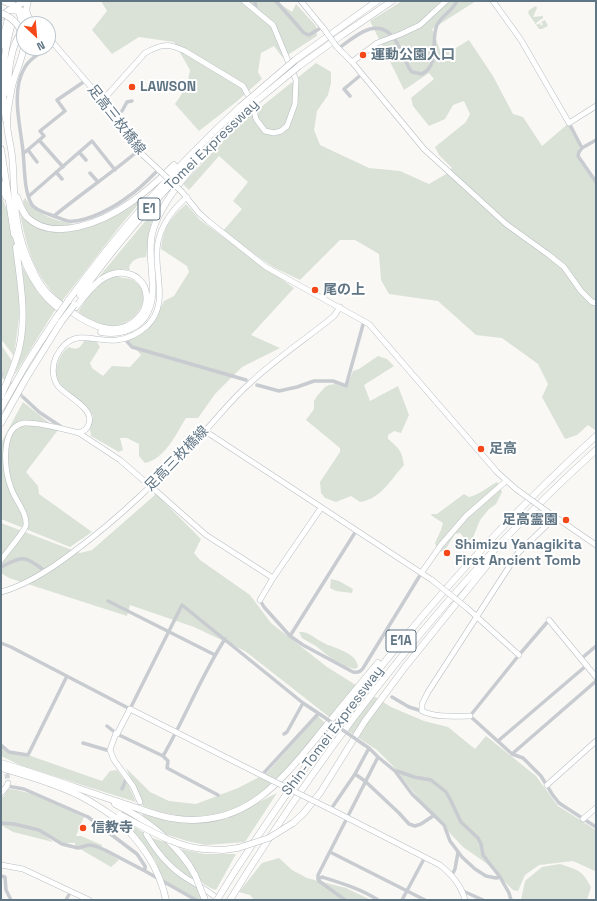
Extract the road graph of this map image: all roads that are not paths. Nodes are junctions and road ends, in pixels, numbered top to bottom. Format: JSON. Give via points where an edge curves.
{"nodes":[{"id":1,"x":27,"y":1,"type":"edge"},
{"id":2,"x":244,"y":1,"type":"edge"},
{"id":3,"x":255,"y":1,"type":"edge"},
{"id":4,"x":276,"y":1,"type":"edge"},
{"id":5,"x":300,"y":1,"type":"edge"},
{"id":6,"x":377,"y":1,"type":"edge"},
{"id":7,"x":392,"y":1,"type":"edge"},
{"id":8,"x":446,"y":1,"type":"edge"},
{"id":9,"x":457,"y":1,"type":"edge"},
{"id":10,"x":493,"y":1,"type":"edge"},
{"id":11,"x":14,"y":7,"type":"edge"},
{"id":12,"x":256,"y":10,"type":"junction"},
{"id":13,"x":1,"y":15,"type":"edge"},
{"id":14,"x":22,"y":16,"type":"edge"},
{"id":15,"x":26,"y":16,"type":"edge"},
{"id":16,"x":16,"y":23,"type":"edge"},
{"id":17,"x":323,"y":28,"type":"junction"},
{"id":18,"x":393,"y":37,"type":"junction"},
{"id":19,"x":16,"y":42,"type":"edge"},
{"id":20,"x":1,"y":46,"type":"edge"},
{"id":21,"x":56,"y":46,"type":"edge"},
{"id":22,"x":338,"y":48,"type":"junction"},
{"id":23,"x":21,"y":56,"type":"edge"},
{"id":24,"x":37,"y":56,"type":"edge"},
{"id":25,"x":352,"y":62,"type":"junction"},
{"id":26,"x":362,"y":74,"type":"junction"},
{"id":27,"x":85,"y":81,"type":"junction"},
{"id":28,"x":350,"y":96,"type":"dead end"},
{"id":29,"x":102,"y":101,"type":"junction"},
{"id":30,"x":132,"y":101,"type":"dead end"},
{"id":31,"x":596,"y":106,"type":"edge"},
{"id":32,"x":9,"y":110,"type":"junction"},
{"id":33,"x":116,"y":116,"type":"junction"},
{"id":34,"x":234,"y":121,"type":"junction"},
{"id":35,"x":7,"y":123,"type":"junction"},
{"id":36,"x":569,"y":123,"type":"junction"},
{"id":37,"x":210,"y":134,"type":"junction"},
{"id":38,"x":39,"y":140,"type":"junction"},
{"id":39,"x":596,"y":140,"type":"edge"},
{"id":40,"x":582,"y":148,"type":"junction"},
{"id":41,"x":1,"y":149,"type":"edge"},
{"id":42,"x":28,"y":150,"type":"junction"},
{"id":43,"x":139,"y":150,"type":"junction"},
{"id":44,"x":79,"y":152,"type":"junction"},
{"id":45,"x":24,"y":153,"type":"junction"},
{"id":46,"x":86,"y":160,"type":"dead end"},
{"id":47,"x":37,"y":162,"type":"dead end"},
{"id":48,"x":63,"y":167,"type":"junction"},
{"id":49,"x":115,"y":170,"type":"junction"},
{"id":50,"x":159,"y":170,"type":"junction"},
{"id":51,"x":56,"y":172,"type":"junction"},
{"id":52,"x":90,"y":173,"type":"dead end"},
{"id":53,"x":62,"y":179,"type":"dead end"},
{"id":54,"x":596,"y":181,"type":"edge"},
{"id":55,"x":98,"y":182,"type":"junction"},
{"id":56,"x":1,"y":184,"type":"edge"},
{"id":57,"x":14,"y":190,"type":"junction"},
{"id":58,"x":29,"y":196,"type":"junction"},
{"id":59,"x":188,"y":197,"type":"junction"},
{"id":60,"x":9,"y":206,"type":"junction"},
{"id":61,"x":54,"y":216,"type":"junction"},
{"id":62,"x":14,"y":231,"type":"junction"},
{"id":63,"x":596,"y":303,"type":"edge"},
{"id":64,"x":75,"y":306,"type":"junction"},
{"id":65,"x":340,"y":307,"type":"junction"},
{"id":66,"x":61,"y":321,"type":"junction"},
{"id":67,"x":364,"y":321,"type":"junction"},
{"id":68,"x":125,"y":339,"type":"junction"},
{"id":69,"x":246,"y":380,"type":"dead end"},
{"id":70,"x":257,"y":385,"type":"dead end"},
{"id":71,"x":1,"y":396,"type":"edge"},
{"id":72,"x":23,"y":397,"type":"tunnel mouth"},
{"id":73,"x":1,"y":408,"type":"edge"},
{"id":74,"x":1,"y":423,"type":"edge"},
{"id":75,"x":66,"y":430,"type":"junction"},
{"id":76,"x":205,"y":431,"type":"junction"},
{"id":77,"x":79,"y":433,"type":"junction"},
{"id":78,"x":596,"y":436,"type":"edge"},
{"id":79,"x":596,"y":450,"type":"edge"},
{"id":80,"x":143,"y":480,"type":"dead end"},
{"id":81,"x":506,"y":481,"type":"junction"},
{"id":82,"x":155,"y":490,"type":"dead end"},
{"id":83,"x":548,"y":495,"type":"junction"},
{"id":84,"x":321,"y":508,"type":"junction"},
{"id":85,"x":554,"y":516,"type":"junction"},
{"id":86,"x":356,"y":531,"type":"junction"},
{"id":87,"x":596,"y":545,"type":"edge"},
{"id":88,"x":1,"y":560,"type":"edge"},
{"id":89,"x":1,"y":567,"type":"edge"},
{"id":90,"x":45,"y":572,"type":"junction"},
{"id":91,"x":422,"y":572,"type":"junction"},
{"id":92,"x":273,"y":578,"type":"junction"},
{"id":93,"x":1,"y":592,"type":"edge"},
{"id":94,"x":441,"y":594,"type":"junction"},
{"id":95,"x":260,"y":600,"type":"joint"},
{"id":96,"x":108,"y":601,"type":"dead end"},
{"id":97,"x":478,"y":617,"type":"junction"},
{"id":98,"x":549,"y":620,"type":"joint"},
{"id":99,"x":169,"y":632,"type":"junction"},
{"id":100,"x":290,"y":636,"type":"junction"},
{"id":101,"x":225,"y":639,"type":"junction"},
{"id":102,"x":1,"y":643,"type":"edge"},
{"id":103,"x":596,"y":646,"type":"edge"},
{"id":104,"x":214,"y":655,"type":"junction"},
{"id":105,"x":519,"y":655,"type":"junction"},
{"id":106,"x":582,"y":658,"type":"junction"},
{"id":107,"x":587,"y":665,"type":"junction"},
{"id":108,"x":66,"y":676,"type":"junction"},
{"id":109,"x":596,"y":677,"type":"edge"},
{"id":110,"x":596,"y":681,"type":"edge"},
{"id":111,"x":392,"y":697,"type":"dead end"},
{"id":112,"x":302,"y":703,"type":"junction"},
{"id":113,"x":130,"y":709,"type":"junction"},
{"id":114,"x":422,"y":711,"type":"junction"},
{"id":115,"x":320,"y":714,"type":"junction"},
{"id":116,"x":470,"y":716,"type":"junction"},
{"id":117,"x":107,"y":726,"type":"dead end"},
{"id":118,"x":177,"y":732,"type":"junction"},
{"id":119,"x":117,"y":734,"type":"junction"},
{"id":120,"x":284,"y":734,"type":"dead end"},
{"id":121,"x":596,"y":740,"type":"edge"},
{"id":122,"x":498,"y":741,"type":"junction"},
{"id":123,"x":83,"y":743,"type":"dead end"},
{"id":124,"x":1,"y":745,"type":"edge"},
{"id":125,"x":369,"y":748,"type":"junction"},
{"id":126,"x":110,"y":751,"type":"junction"},
{"id":127,"x":512,"y":754,"type":"junction"},
{"id":128,"x":163,"y":756,"type":"junction"},
{"id":129,"x":378,"y":757,"type":"junction"},
{"id":130,"x":1,"y":763,"type":"edge"},
{"id":131,"x":1,"y":768,"type":"edge"},
{"id":132,"x":396,"y":771,"type":"junction"},
{"id":133,"x":355,"y":774,"type":"junction"},
{"id":134,"x":264,"y":776,"type":"junction"},
{"id":135,"x":127,"y":777,"type":"junction"},
{"id":136,"x":365,"y":781,"type":"junction"},
{"id":137,"x":7,"y":784,"type":"joint"},
{"id":138,"x":547,"y":785,"type":"junction"},
{"id":139,"x":122,"y":789,"type":"dead end"},
{"id":140,"x":1,"y":793,"type":"edge"},
{"id":141,"x":92,"y":793,"type":"junction"},
{"id":142,"x":218,"y":795,"type":"dead end"},
{"id":143,"x":140,"y":802,"type":"dead end"},
{"id":144,"x":596,"y":808,"type":"edge"},
{"id":145,"x":330,"y":809,"type":"junction"},
{"id":146,"x":433,"y":816,"type":"junction"},
{"id":147,"x":118,"y":817,"type":"junction"},
{"id":148,"x":346,"y":818,"type":"junction"},
{"id":149,"x":583,"y":819,"type":"junction"},
{"id":150,"x":1,"y":823,"type":"edge"},
{"id":151,"x":596,"y":827,"type":"edge"},
{"id":152,"x":146,"y":834,"type":"dead end"},
{"id":153,"x":330,"y":852,"type":"junction"},
{"id":154,"x":458,"y":852,"type":"junction"},
{"id":155,"x":425,"y":857,"type":"junction"},
{"id":156,"x":1,"y":865,"type":"edge"},
{"id":157,"x":146,"y":871,"type":"junction"},
{"id":158,"x":452,"y":875,"type":"junction"},
{"id":159,"x":1,"y":876,"type":"edge"},
{"id":160,"x":500,"y":877,"type":"junction"},
{"id":161,"x":318,"y":879,"type":"junction"},
{"id":162,"x":71,"y":891,"type":"junction"},
{"id":163,"x":407,"y":891,"type":"junction"},
{"id":164,"x":463,"y":891,"type":"junction"},
{"id":165,"x":11,"y":900,"type":"edge"},
{"id":166,"x":66,"y":900,"type":"edge"},
{"id":167,"x":89,"y":900,"type":"edge"},
{"id":168,"x":166,"y":900,"type":"edge"},
{"id":169,"x":196,"y":900,"type":"edge"},
{"id":170,"x":205,"y":900,"type":"edge"},
{"id":171,"x":218,"y":900,"type":"edge"},
{"id":172,"x":230,"y":900,"type":"edge"},
{"id":173,"x":345,"y":900,"type":"edge"},
{"id":174,"x":378,"y":900,"type":"edge"},
{"id":175,"x":402,"y":900,"type":"edge"},
{"id":176,"x":425,"y":900,"type":"edge"},
{"id":177,"x":465,"y":900,"type":"edge"},
{"id":178,"x":483,"y":900,"type":"edge"},
{"id":179,"x":511,"y":900,"type":"edge"}],
"edges":[{"from":1,"to":11,"type":"highway"},
{"from":1,"to":11,"type":"highway","via":[[26,10]]},
{"from":2,"to":12,"type":"street"},
{"from":3,"to":12,"type":"street"},
{"from":4,"to":17,"type":"street","via":[[304,33],[309,35]]},
{"from":5,"to":17,"type":"street"},
{"from":6,"to":37,"type":"highway","name":"Tomei Expressway","number":"E1","bridge":true,"via":[[295,60]]},
{"from":7,"to":34,"type":"highway","name":"Tomei Expressway","number":"E1","bridge":true,"via":[[299,66]]},
{"from":8,"to":18,"type":"street","via":[[410,31]]},
{"from":9,"to":18,"type":"street","via":[[454,8],[436,27],[432,65],[422,74],[412,72]]},
{"from":10,"to":36,"type":"street","via":[[521,40]]},
{"from":11,"to":13,"type":"highway"},
{"from":11,"to":13,"type":"highway","via":[[4,6]]},
{"from":11,"to":14,"type":"street"},
{"from":11,"to":15,"type":"street"},
{"from":12,"to":29,"type":"street","via":[[273,25],[296,80],[295,104],[287,126],[281,131],[274,133],[260,126],[252,102],[243,86],[177,47],[165,45],[145,53]]},
{"from":13,"to":16,"type":"highway","bridge":true,"via":[[12,18]]},
{"from":17,"to":22,"type":"street","bridge":true},
{"from":18,"to":22,"type":"street","via":[[386,31],[368,29]]},
{"from":18,"to":25,"type":"street","via":[[371,46]]},
{"from":19,"to":32,"type":"highway","via":[[8,85]]},
{"from":20,"to":35,"type":"highway","via":[[10,21],[2,76]]},
{"from":21,"to":27,"type":"street","name":"足高三枚橋線"},
{"from":22,"to":25,"type":"street"},
{"from":23,"to":32,"type":"highway","via":[[11,91]]},
{"from":24,"to":45,"type":"street","via":[[27,63],[18,83],[18,108]]},
{"from":25,"to":26,"type":"street"},
{"from":26,"to":28,"type":"street","via":[[344,89]]},
{"from":26,"to":63,"type":"street","via":[[424,148],[506,224],[564,267],[581,291]]},
{"from":27,"to":29,"type":"street","name":"足高三枚橋線"},
{"from":27,"to":38,"type":"street","via":[[57,100],[65,111],[40,131],[44,136]]},
{"from":29,"to":33,"type":"street","name":"足高三枚橋線"},
{"from":30,"to":33,"type":"street","via":[[127,102]]},
{"from":31,"to":36,"type":"street"},
{"from":32,"to":35,"type":"highway"},
{"from":33,"to":43,"type":"street","name":"足高三枚橋線"},
{"from":34,"to":62,"type":"highway","via":[[165,202],[152,234],[152,298],[144,318],[135,327],[111,334],[100,332],[59,309],[44,296],[32,278],[22,258]]},
{"from":34,"to":64,"type":"highway","name":"Tomei Expressway","number":"E1","via":[[160,196],[107,258]]},
{"from":35,"to":57,"type":"highway"},
{"from":36,"to":40,"type":"street"},
{"from":37,"to":57,"type":"highway","via":[[137,199],[112,214],[86,225],[59,230],[35,223],[23,211]]},
{"from":37,"to":66,"type":"highway","name":"Tomei Expressway","number":"E1","bridge":true,"via":[[127,223],[68,301]]},
{"from":38,"to":42,"type":"street"},
{"from":38,"to":48,"type":"street"},
{"from":39,"to":40,"type":"street"},
{"from":40,"to":54,"type":"street","via":[[578,156]]},
{"from":41,"to":60,"type":"highway"},
{"from":42,"to":45,"type":"street"},
{"from":42,"to":47,"type":"street"},
{"from":43,"to":49,"type":"street"},
{"from":43,"to":50,"type":"street","name":"足高三枚橋線"},
{"from":44,"to":46,"type":"street"},
{"from":44,"to":48,"type":"street"},
{"from":44,"to":49,"type":"street","via":[[92,141]]},
{"from":45,"to":58,"type":"street"},
{"from":48,"to":51,"type":"street"},
{"from":49,"to":55,"type":"street"},
{"from":50,"to":59,"type":"street","name":"足高三枚橋線","bridge":true},
{"from":50,"to":61,"type":"street","via":[[129,197],[103,212],[77,221],[67,221]]},
{"from":51,"to":53,"type":"street"},
{"from":51,"to":58,"type":"street"},
{"from":52,"to":55,"type":"street"},
{"from":55,"to":61,"type":"street"},
{"from":56,"to":60,"type":"highway"},
{"from":57,"to":64,"type":"highway","via":[[20,230],[29,261],[44,289],[60,304],[92,324],[115,329],[126,327],[136,320],[145,307],[146,294],[143,285],[134,276],[125,272],[115,273],[97,283]]},
{"from":58,"to":61,"type":"street","via":[[35,208]]},
{"from":59,"to":65,"type":"street","name":"足高三枚橋線","via":[[208,222],[266,267]]},
{"from":59,"to":68,"type":"street","via":[[171,213],[158,241],[160,295],[156,311],[142,330]]},
{"from":60,"to":62,"type":"highway"},
{"from":62,"to":71,"type":"highway","via":[[22,293],[22,328],[16,361]]},
{"from":64,"to":66,"type":"highway","name":"Tomei Expressway","number":"E1","bridge":true},
{"from":65,"to":67,"type":"street","name":"足高三枚橋線"},
{"from":65,"to":76,"type":"street","name":"足高三枚橋線","via":[[334,316],[248,384]]},
{"from":66,"to":73,"type":"highway","name":"Tomei Expressway","number":"E1","via":[[28,361]]},
{"from":66,"to":74,"type":"highway","name":"Tomei Expressway","number":"E1"},
{"from":67,"to":70,"type":"street","via":[[346,386],[333,380],[314,381],[279,391]]},
{"from":67,"to":81,"type":"street","name":"足高三枚橋線","via":[[376,331]]},
{"from":68,"to":69,"type":"street","via":[[132,347]]},
{"from":68,"to":77,"type":"street","via":[[77,338],[65,345],[56,358],[53,372],[58,386],[86,409],[89,415],[88,427]]},
{"from":72,"to":75,"type":"street"},
{"from":75,"to":77,"type":"street"},
{"from":75,"to":88,"type":"street","via":[[24,423],[7,433],[3,457],[11,488],[26,522],[22,533]]},
{"from":76,"to":84,"type":"street"},
{"from":76,"to":90,"type":"street","name":"足高三枚橋線","via":[[134,503],[91,539]]},
{"from":77,"to":80,"type":"street","via":[[120,460]]},
{"from":78,"to":94,"type":"highway","name":"Shin-Tomei Expressway","number":"E1A","via":[[535,493]]},
{"from":79,"to":83,"type":"highway","name":"Shin-Tomei Expressway","number":"E1A"},
{"from":81,"to":85,"type":"street","name":"足高三枚橋線","bridge":true},
{"from":81,"to":91,"type":"street","via":[[466,516]]},
{"from":82,"to":92,"type":"street","via":[[206,535]]},
{"from":83,"to":147,"type":"highway","bridge":true,"via":[[474,579],[405,667],[365,721],[320,793],[293,823],[269,838],[245,847],[223,850],[191,847]]},
{"from":83,"to":172,"type":"highway","name":"Shin-Tomei Expressway","number":"E1A","via":[[470,577],[364,704],[323,758]]},
{"from":84,"to":86,"type":"street"},
{"from":84,"to":92,"type":"street"},
{"from":85,"to":87,"type":"street"},
{"from":85,"to":97,"type":"street","via":[[518,553]]},
{"from":86,"to":91,"type":"street"},
{"from":86,"to":100,"type":"street"},
{"from":89,"to":90,"type":"street","via":[[22,558],[28,559]]},
{"from":90,"to":93,"type":"street","name":"足高三枚橋線"},
{"from":91,"to":97,"type":"street","bridge":true},
{"from":91,"to":100,"type":"street","via":[[361,671],[353,672]]},
{"from":92,"to":95,"type":"street"},
{"from":94,"to":141,"type":"highway","via":[[386,653],[282,778],[254,802],[222,816],[185,820],[154,814]]},
{"from":94,"to":171,"type":"highway","name":"Shin-Tomei Expressway","number":"E1A","bridge":true,"via":[[322,743],[235,870]]},
{"from":95,"to":100,"type":"street"},
{"from":96,"to":99,"type":"street"},
{"from":97,"to":105,"type":"street"},
{"from":97,"to":114,"type":"street","via":[[428,692],[422,704]]},
{"from":98,"to":105,"type":"street"},
{"from":98,"to":106,"type":"street"},
{"from":99,"to":101,"type":"street","via":[[182,605]]},
{"from":99,"to":104,"type":"street"},
{"from":99,"to":113,"type":"street"},
{"from":101,"to":104,"type":"street"},
{"from":101,"to":112,"type":"street"},
{"from":102,"to":108,"type":"street"},
{"from":103,"to":106,"type":"street"},
{"from":104,"to":118,"type":"street"},
{"from":105,"to":116,"type":"street"},
{"from":106,"to":107,"type":"street"},
{"from":107,"to":109,"type":"street"},
{"from":107,"to":122,"type":"street"},
{"from":108,"to":113,"type":"street"},
{"from":108,"to":124,"type":"street","via":[[28,755],[9,752]]},
{"from":110,"to":127,"type":"street"},
{"from":111,"to":114,"type":"street"},
{"from":112,"to":115,"type":"street"},
{"from":112,"to":120,"type":"street"},
{"from":113,"to":118,"type":"street"},
{"from":113,"to":119,"type":"street"},
{"from":114,"to":116,"type":"street","via":[[443,716]]},
{"from":115,"to":125,"type":"street","bridge":true},
{"from":115,"to":134,"type":"street"},
{"from":116,"to":122,"type":"street"},
{"from":117,"to":119,"type":"street"},
{"from":118,"to":128,"type":"street"},
{"from":118,"to":134,"type":"street"},
{"from":119,"to":126,"type":"street"},
{"from":119,"to":128,"type":"street"},
{"from":121,"to":138,"type":"street"},
{"from":122,"to":127,"type":"street"},
{"from":123,"to":126,"type":"street"},
{"from":125,"to":129,"type":"street"},
{"from":125,"to":133,"type":"street"},
{"from":126,"to":135,"type":"street"},
{"from":127,"to":138,"type":"street","via":[[523,758]]},
{"from":128,"to":142,"type":"street","via":[[168,761],[167,768]]},
{"from":129,"to":132,"type":"street"},
{"from":129,"to":136,"type":"street"},
{"from":130,"to":141,"type":"highway"},
{"from":131,"to":147,"type":"highway","via":[[61,788],[91,801]]},
{"from":132,"to":146,"type":"street","via":[[412,794]]},
{"from":132,"to":160,"type":"street","via":[[431,780],[446,792],[461,822],[478,838],[483,854]]},
{"from":133,"to":136,"type":"street"},
{"from":133,"to":145,"type":"street"},
{"from":134,"to":145,"type":"street","bridge":true},
{"from":135,"to":139,"type":"street"},
{"from":135,"to":143,"type":"street"},
{"from":136,"to":146,"type":"street","via":[[409,824],[415,826]]},
{"from":136,"to":148,"type":"street"},
{"from":137,"to":140,"type":"street"},
{"from":137,"to":157,"type":"street","via":[[88,816],[137,854]]},
{"from":138,"to":149,"type":"street","via":[[559,803]]},
{"from":141,"to":170,"type":"highway","bridge":true,"via":[[151,825],[176,846],[195,876]]},
{"from":144,"to":149,"type":"street"},
{"from":145,"to":148,"type":"street"},
{"from":146,"to":154,"type":"street","via":[[444,825],[450,841]]},
{"from":147,"to":168,"type":"highway","bridge":true,"via":[[152,862]]},
{"from":148,"to":153,"type":"street"},
{"from":148,"to":155,"type":"street"},
{"from":149,"to":151,"type":"street"},
{"from":150,"to":157,"type":"street","via":[[39,830],[62,844],[78,848],[95,846]]},
{"from":152,"to":171,"type":"street","via":[[175,870]]},
{"from":153,"to":161,"type":"street"},
{"from":153,"to":163,"type":"street"},
{"from":154,"to":158,"type":"street"},
{"from":154,"to":160,"type":"street","via":[[486,876]]},
{"from":155,"to":158,"type":"street"},
{"from":155,"to":163,"type":"street"},
{"from":156,"to":162,"type":"street","via":[[23,869]]},
{"from":157,"to":169,"type":"street"},
{"from":158,"to":164,"type":"street"},
{"from":159,"to":165,"type":"street","via":[[5,877],[6,890]]},
{"from":160,"to":179,"type":"street"},
{"from":161,"to":173,"type":"street"},
{"from":161,"to":174,"type":"street","via":[[341,883]]},
{"from":162,"to":166,"type":"street"},
{"from":162,"to":167,"type":"street"},
{"from":163,"to":175,"type":"street"},
{"from":163,"to":176,"type":"street"},
{"from":164,"to":177,"type":"street"},
{"from":164,"to":178,"type":"street"}]}
